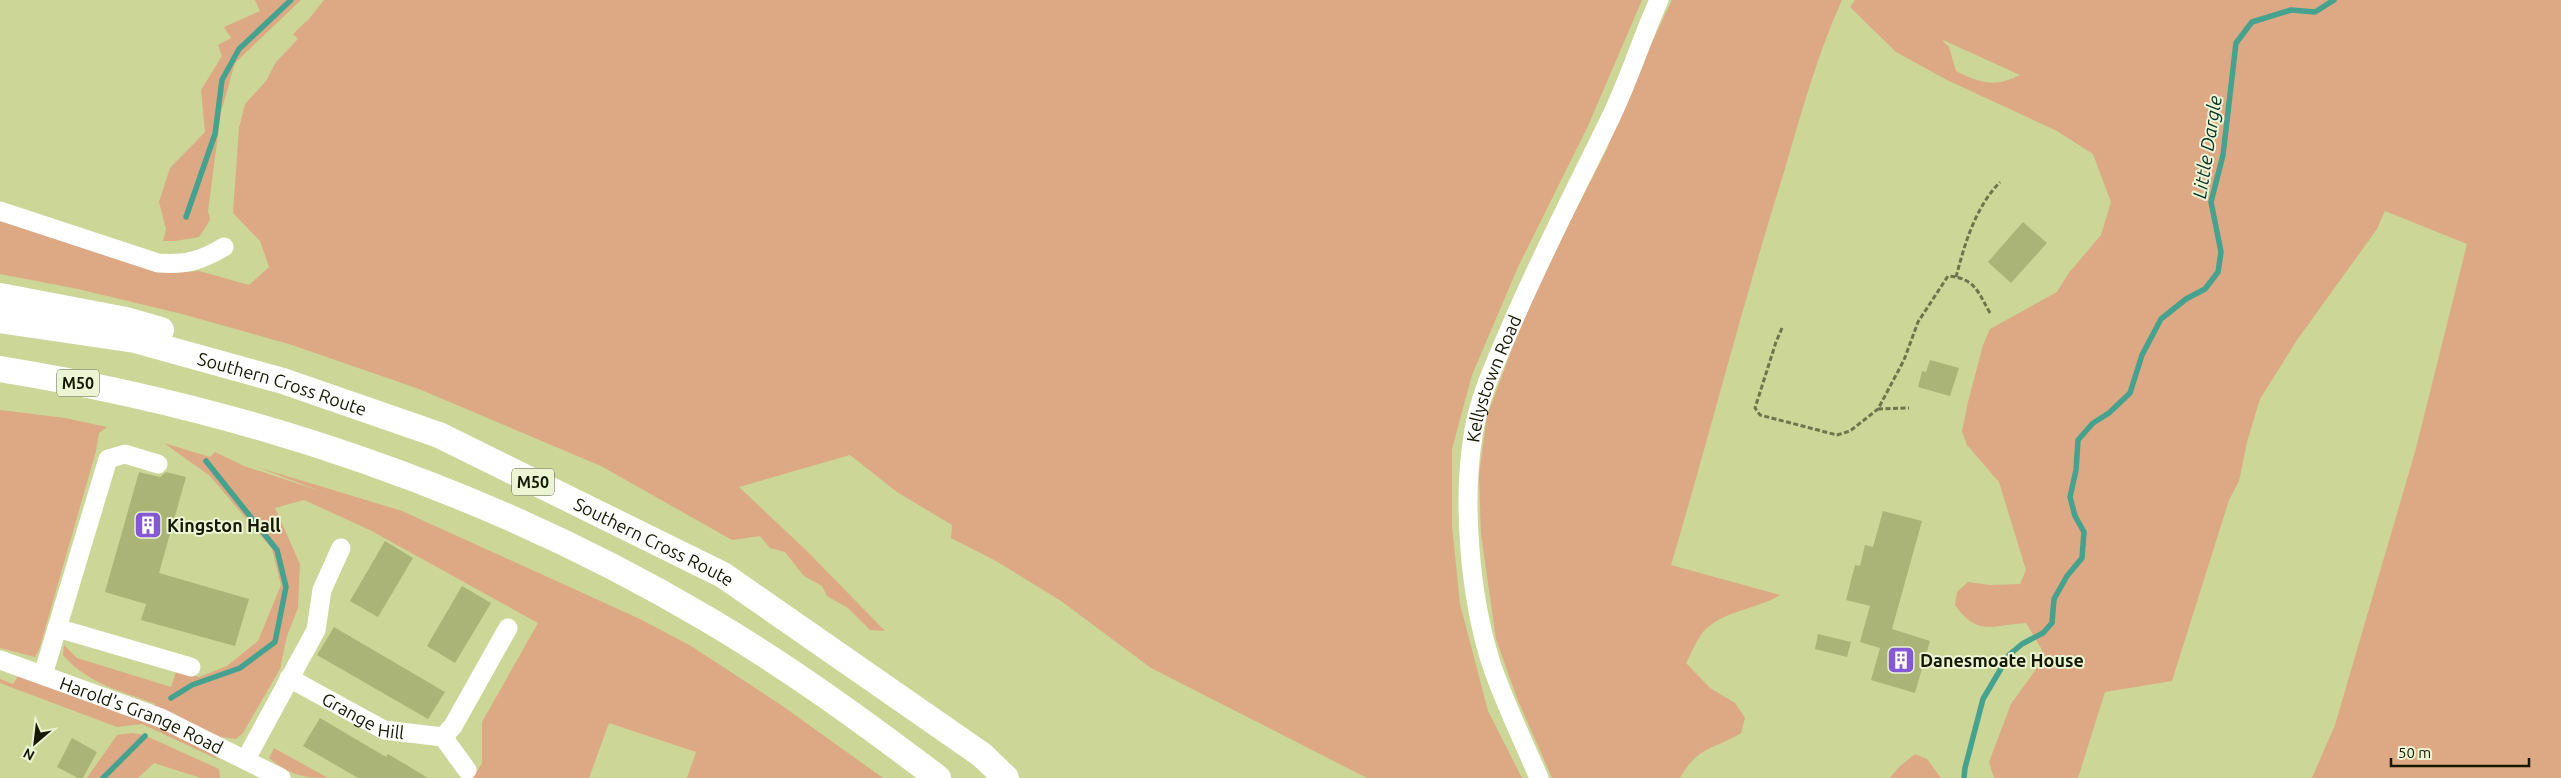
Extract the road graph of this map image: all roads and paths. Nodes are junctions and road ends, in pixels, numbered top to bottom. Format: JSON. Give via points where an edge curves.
{"nodes":[{"id":1,"x":1659,"y":0,"type":"edge"},
{"id":2,"x":2000,"y":182,"type":"dead end"},
{"id":3,"x":0,"y":212,"type":"edge"},
{"id":4,"x":224,"y":247,"type":"dead end"},
{"id":5,"x":1956,"y":277,"type":"junction"},
{"id":6,"x":0,"y":296,"type":"edge"},
{"id":7,"x":1990,"y":313,"type":"dead end"},
{"id":8,"x":0,"y":320,"type":"edge"},
{"id":9,"x":1782,"y":328,"type":"dead end"},
{"id":10,"x":0,"y":369,"type":"edge"},
{"id":11,"x":308,"y":390,"type":"junction"},
{"id":12,"x":1878,"y":408,"type":"junction"},
{"id":13,"x":1909,"y":408,"type":"dead end"},
{"id":14,"x":158,"y":464,"type":"dead end"},
{"id":15,"x":341,"y":548,"type":"dead end"},
{"id":16,"x":57,"y":628,"type":"junction"},
{"id":17,"x":508,"y":628,"type":"dead end"},
{"id":18,"x":0,"y":660,"type":"edge"},
{"id":19,"x":191,"y":667,"type":"dead end"},
{"id":20,"x":43,"y":675,"type":"junction"},
{"id":21,"x":289,"y":678,"type":"junction"},
{"id":22,"x":443,"y":737,"type":"junction"},
{"id":23,"x":246,"y":759,"type":"junction"},
{"id":24,"x":467,"y":770,"type":"dead end"},
{"id":25,"x":281,"y":778,"type":"edge"},
{"id":26,"x":938,"y":778,"type":"edge"},
{"id":27,"x":1006,"y":778,"type":"edge"},
{"id":28,"x":1539,"y":778,"type":"edge"}],
"edges":[{"from":1,"to":28,"type":"street","name":"Kellystown Road","via":[[1610,120],[1527,288],[1481,401],[1473,435],[1468,489],[1469,523],[1478,604],[1491,662]]},
{"from":2,"to":5,"type":"path","via":[[1985,198],[1965,243]]},
{"from":3,"to":4,"type":"street","via":[[158,263],[182,265]]},
{"from":5,"to":7,"type":"path","via":[[1974,284]]},
{"from":5,"to":12,"type":"path","via":[[1948,276],[1918,322],[1904,360]]},
{"from":6,"to":11,"type":"highway","via":[[126,320],[278,363]]},
{"from":8,"to":11,"type":"highway","name":"Southern Cross Route","number":"M50","via":[[135,340]]},
{"from":9,"to":12,"type":"path","via":[[1755,408],[1760,415],[1837,435],[1850,431]]},
{"from":10,"to":26,"type":"highway","number":"M50","via":[[146,397],[242,421],[376,464],[534,530],[636,579],[709,620],[874,730]]},
{"from":11,"to":27,"type":"highway","name":"Southern Cross Route","number":"M50","via":[[439,435],[723,575],[982,755]]},
{"from":12,"to":13,"type":"path"},
{"from":14,"to":16,"type":"street","via":[[125,454],[108,459]]},
{"from":15,"to":21,"type":"street","via":[[322,590],[316,630]]},
{"from":16,"to":19,"type":"street"},
{"from":16,"to":20,"type":"street"},
{"from":17,"to":22,"type":"street","via":[[453,726]]},
{"from":18,"to":20,"type":"street","name":"Harold's Grange Road"},
{"from":20,"to":23,"type":"street","name":"Harold's Grange Road","via":[[161,718]]},
{"from":21,"to":22,"type":"street","name":"Grange Hill","via":[[384,730]]},
{"from":21,"to":23,"type":"street"},
{"from":22,"to":24,"type":"street"},
{"from":23,"to":25,"type":"street","name":"Harold's Grange Road"}]}
